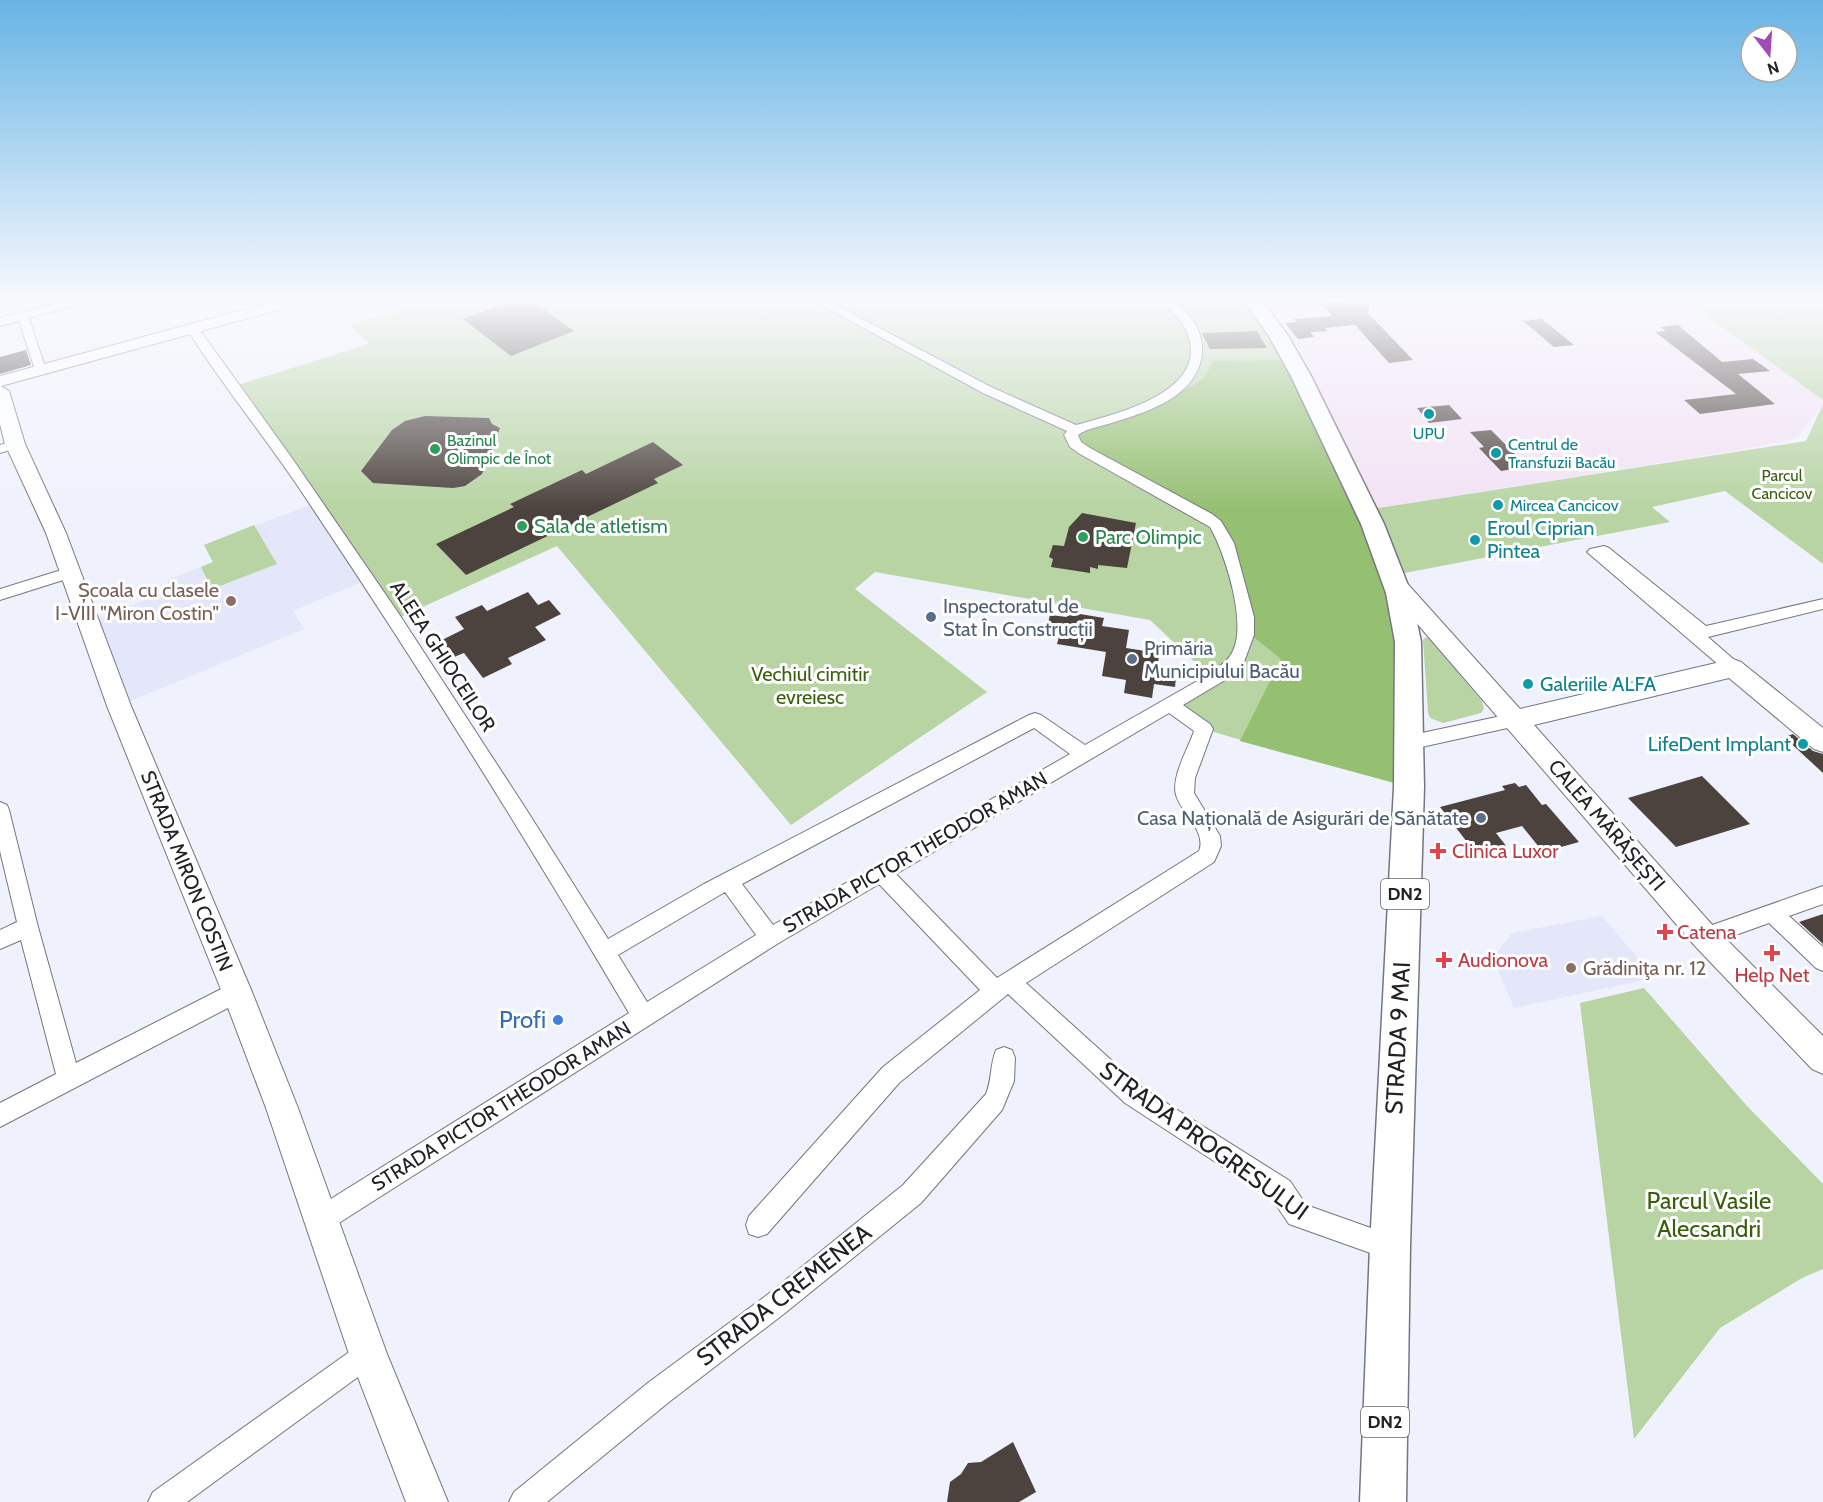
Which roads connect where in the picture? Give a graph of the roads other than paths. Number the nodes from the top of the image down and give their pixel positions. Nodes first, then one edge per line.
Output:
1 (43, 369) edge
2 (219, 369) edge
3 (949, 369) edge
4 (1191, 369) edge
5 (1297, 369) edge
6 (40, 370) joint
7 (0, 381) edge
8 (0, 391) edge
9 (1075, 430) junction
10 (7, 446) edge
11 (71, 572) junction
12 (1396, 581) junction
13 (0, 595) edge
14 (1823, 604) edge
15 (1699, 634) junction
16 (1733, 668) junction
17 (1170, 705) junction
18 (1515, 720) junction
19 (1823, 742) edge
20 (1408, 743) junction
21 (1084, 754) junction
22 (0, 810) edge
23 (880, 871) junction
24 (728, 881) junction
25 (1823, 895) edge
26 (1772, 913) junction
27 (28, 927) junction
28 (770, 937) junction
29 (1705, 937) junction
30 (0, 940) edge
31 (605, 952) junction
32 (1823, 961) edge
33 (1002, 987) junction
34 (237, 992) junction
35 (643, 1016) junction
36 (1004, 1058) dead end
37 (1823, 1058) edge
38 (69, 1078) junction
39 (0, 1115) edge
40 (322, 1219) junction
41 (758, 1225) dead end
42 (1390, 1247) junction
43 (368, 1354) junction
44 (163, 1502) edge
45 (427, 1502) edge
46 (524, 1502) edge
47 (1383, 1502) edge

1 - 6 street
2 - 31 street, ALEEA GHIOCEILOR
3 - 9 street
4 - 9 street
5 - 12 main road, CALEA MĂRĂȘEȘTI / DN2
6 - 7 street
8 - 10 street, STRADA MIRON COSTIN
9 - 17 street, STRADA PICTOR THEODOR AMAN
10 - 11 street, STRADA MIRON COSTIN
11 - 13 street
11 - 34 street, STRADA MIRON COSTIN
12 - 18 street, CALEA MĂRĂȘEȘTI
12 - 20 main road, STRADA 9 MAI / DN2
14 - 15 street
15 - 15 street
15 - 16 street
16 - 18 street
16 - 19 street
17 - 21 street, STRADA PICTOR THEODOR AMAN
17 - 33 street
18 - 20 street
18 - 29 street, CALEA MĂRĂȘEȘTI
20 - 42 main road, STRADA 9 MAI / DN2
21 - 23 street, STRADA PICTOR THEODOR AMAN
21 - 24 street
22 - 27 street
23 - 28 street, STRADA PICTOR THEODOR AMAN
23 - 33 street, STRADA PROGRESULUI
24 - 28 street
24 - 31 street
25 - 26 street
26 - 29 street
26 - 32 street
27 - 30 street
27 - 38 street
28 - 35 street, STRADA PICTOR THEODOR AMAN
29 - 37 street, CALEA MĂRĂȘEȘTI
31 - 35 street, ALEEA GHIOCEILOR
33 - 41 street
33 - 42 street, STRADA PROGRESULUI
34 - 38 street
34 - 40 street, STRADA MIRON COSTIN
35 - 40 street, STRADA PICTOR THEODOR AMAN
36 - 46 street, STRADA CREMENEA
38 - 39 street
40 - 43 street, STRADA MIRON COSTIN
42 - 47 main road, STRADA 9 MAI / DN2
43 - 44 street
43 - 45 street, STRADA MIRON COSTIN

